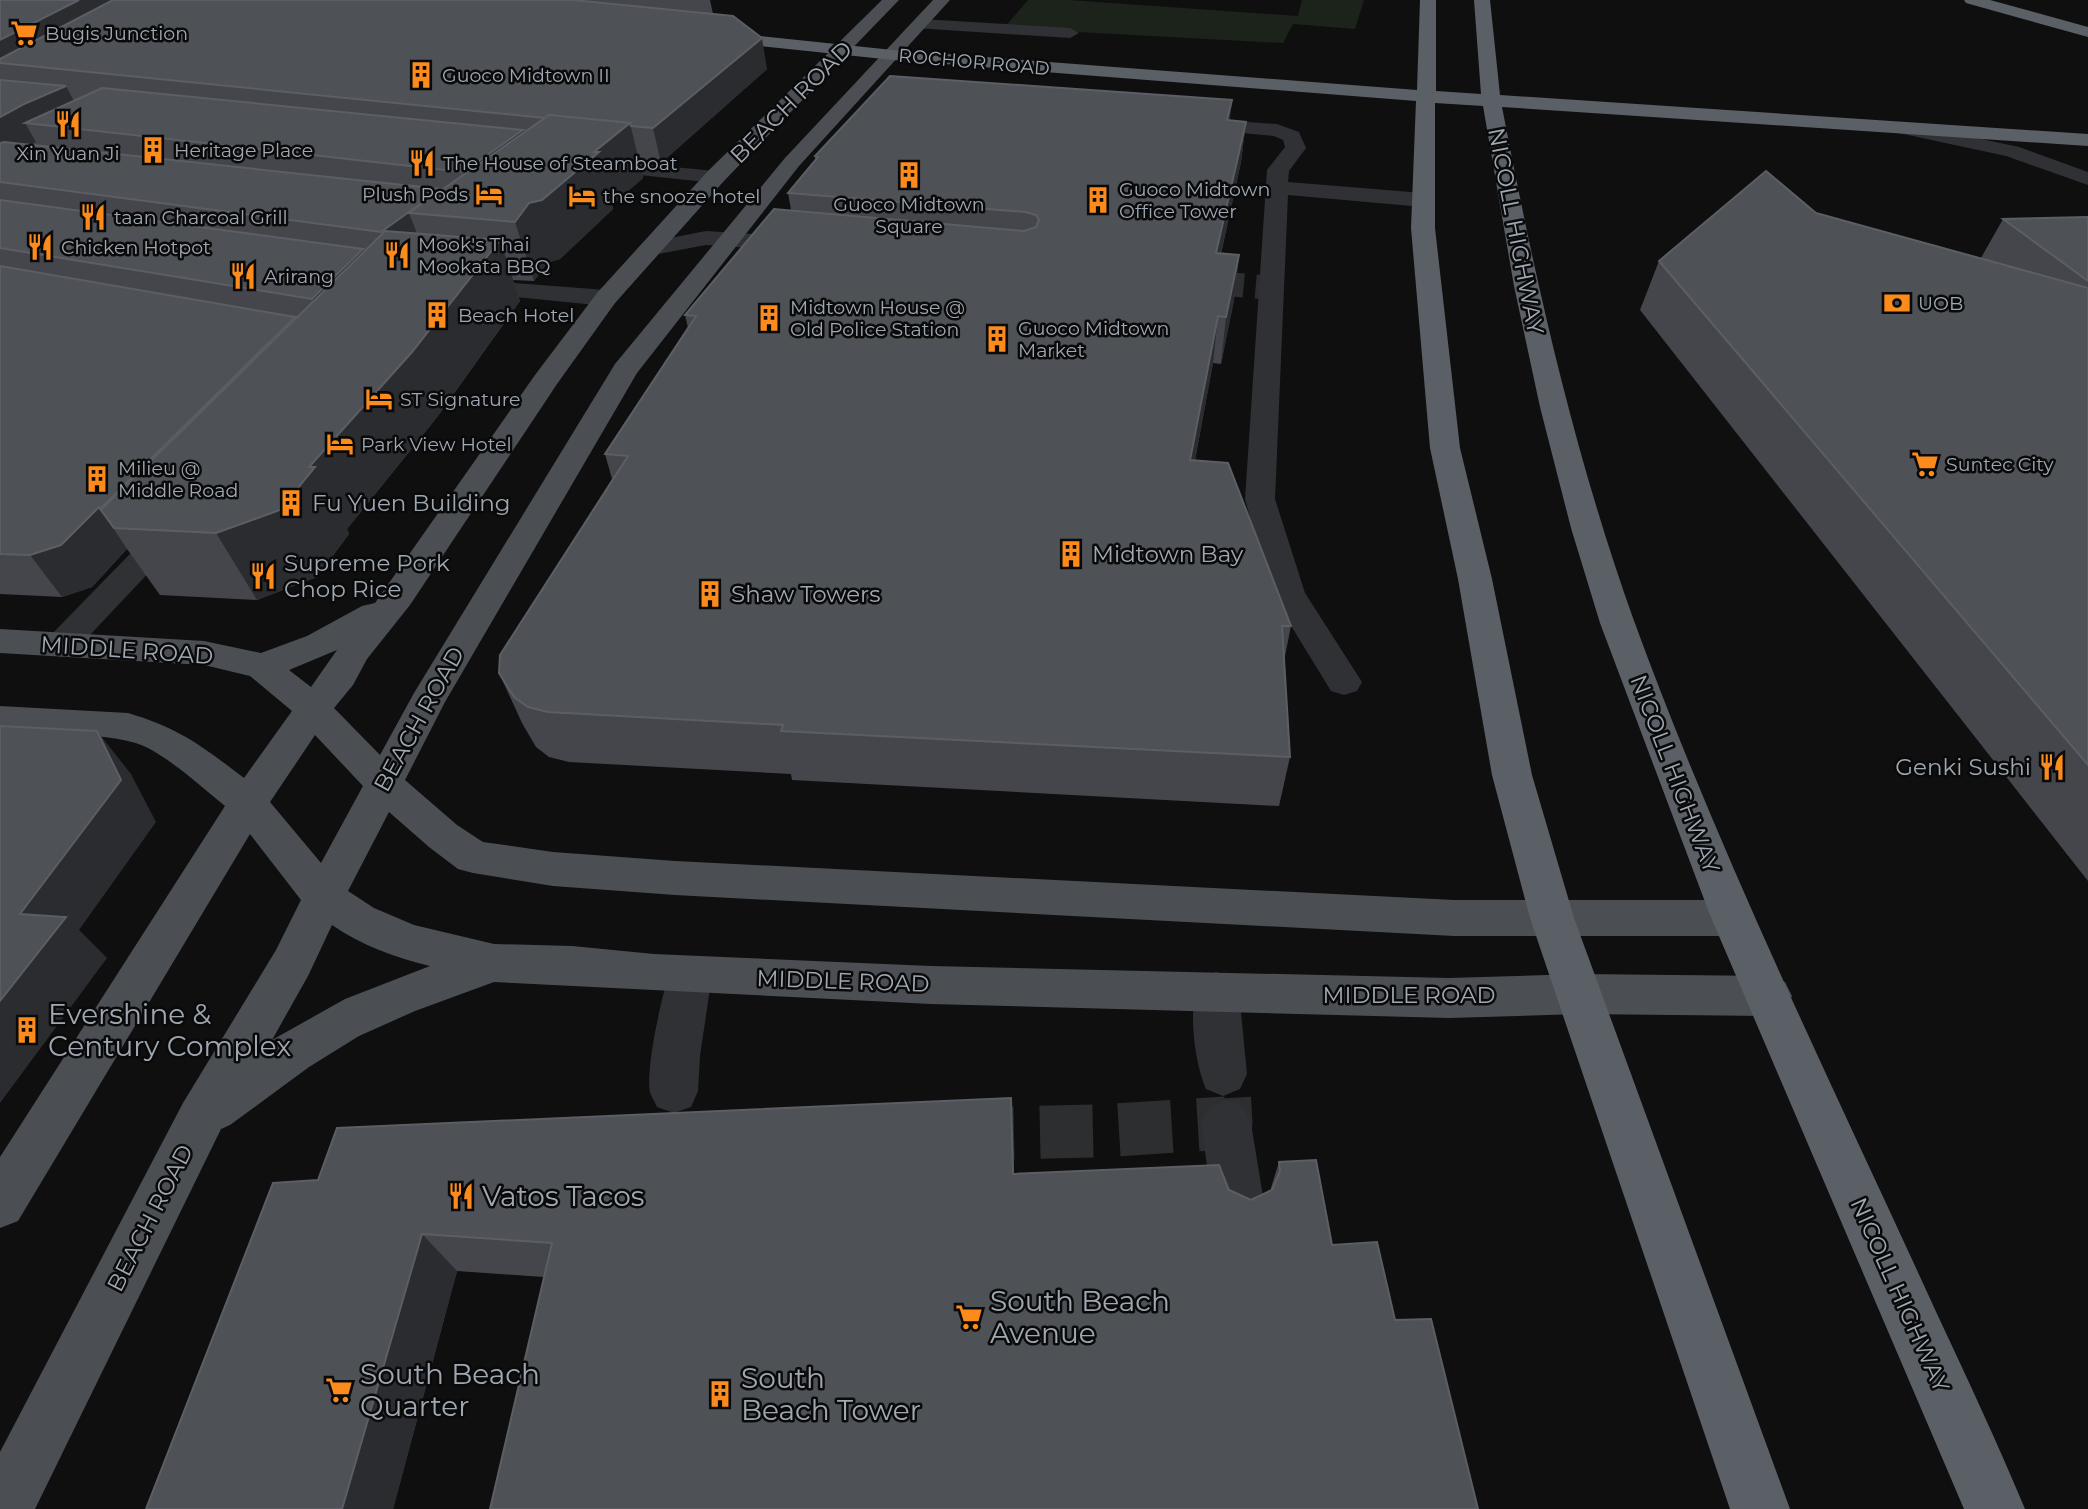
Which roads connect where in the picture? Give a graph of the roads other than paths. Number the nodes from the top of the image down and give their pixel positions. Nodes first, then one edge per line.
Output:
1 (891, 0) edge
2 (942, 0) edge
3 (1428, 0) edge
4 (1482, 0) edge
5 (1972, 0) edge
6 (920, 24) junction
7 (688, 33) edge
8 (1070, 33) dead end
9 (2088, 33) edge
10 (842, 49) junction
11 (893, 55) junction
12 (1170, 122) edge
13 (1901, 128) junction
14 (2088, 140) edge
15 (571, 163) edge
16 (715, 177) junction
17 (2088, 179) edge
18 (1279, 188) junction
19 (1423, 200) junction
20 (729, 238) junction
21 (828, 247) edge
22 (653, 248) junction
23 (438, 284) edge
24 (607, 298) junction
25 (191, 509) edge
26 (398, 597) junction
27 (0, 641) edge
28 (61, 645) junction
29 (262, 666) junction
30 (1344, 682) dead end
31 (313, 709) junction
32 (0, 719) edge
33 (383, 783) junction
34 (248, 803) junction
35 (324, 897) junction
36 (1552, 918) junction
37 (1731, 918) junction
38 (494, 963) junction
39 (691, 975) junction
40 (1216, 992) junction
41 (1578, 995) junction
42 (1769, 996) junction
43 (1223, 1074) tunnel mouth
44 (674, 1091) dead end
45 (200, 1119) junction
46 (1226, 1123) dead end
47 (0, 1203) edge
48 (1239, 1209) edge
49 (4, 1509) edge
50 (1760, 1509) edge
51 (1995, 1509) edge

1 - 10 main road, BEACH ROAD
2 - 6 main road, BEACH ROAD
3 - 19 highway
4 - 37 highway, NICOLL HIGHWAY
5 - 9 highway
6 - 8 street
6 - 11 main road, BEACH ROAD
7 - 10 highway, ROCHOR ROAD
10 - 11 highway, ROCHOR ROAD
10 - 16 main road, BEACH ROAD
11 - 13 highway, ROCHOR ROAD
11 - 20 main road, BEACH ROAD
12 - 18 street
13 - 14 highway, ROCHOR ROAD
13 - 17 street
15 - 16 street
16 - 22 main road, BEACH ROAD
18 - 19 street
18 - 30 street
19 - 36 highway
20 - 21 street
20 - 22 street
20 - 33 main road, BEACH ROAD
22 - 24 main road, BEACH ROAD
23 - 24 street
24 - 26 main road, BEACH ROAD
25 - 28 street
26 - 29 main road
26 - 31 main road, BEACH ROAD
27 - 28 main road, MIDDLE ROAD
28 - 29 main road, MIDDLE ROAD
29 - 31 main road, MIDDLE ROAD
31 - 33 main road, MIDDLE ROAD
31 - 34 main road, BEACH ROAD
32 - 34 main road, MIDDLE ROAD
33 - 35 main road, BEACH ROAD
33 - 36 main road, MIDDLE ROAD
34 - 35 main road, MIDDLE ROAD
34 - 47 main road, BEACH ROAD
35 - 38 main road, MIDDLE ROAD
35 - 45 main road, BEACH ROAD
36 - 37 main road, MIDDLE ROAD
36 - 41 highway
37 - 42 highway, NICOLL HIGHWAY
38 - 39 main road, MIDDLE ROAD
38 - 45 main road
39 - 40 main road, MIDDLE ROAD
39 - 44 street
40 - 41 main road, MIDDLE ROAD
40 - 43 street
41 - 42 main road, MIDDLE ROAD
41 - 50 highway
42 - 51 highway, NICOLL HIGHWAY
45 - 49 main road, BEACH ROAD
46 - 48 street

